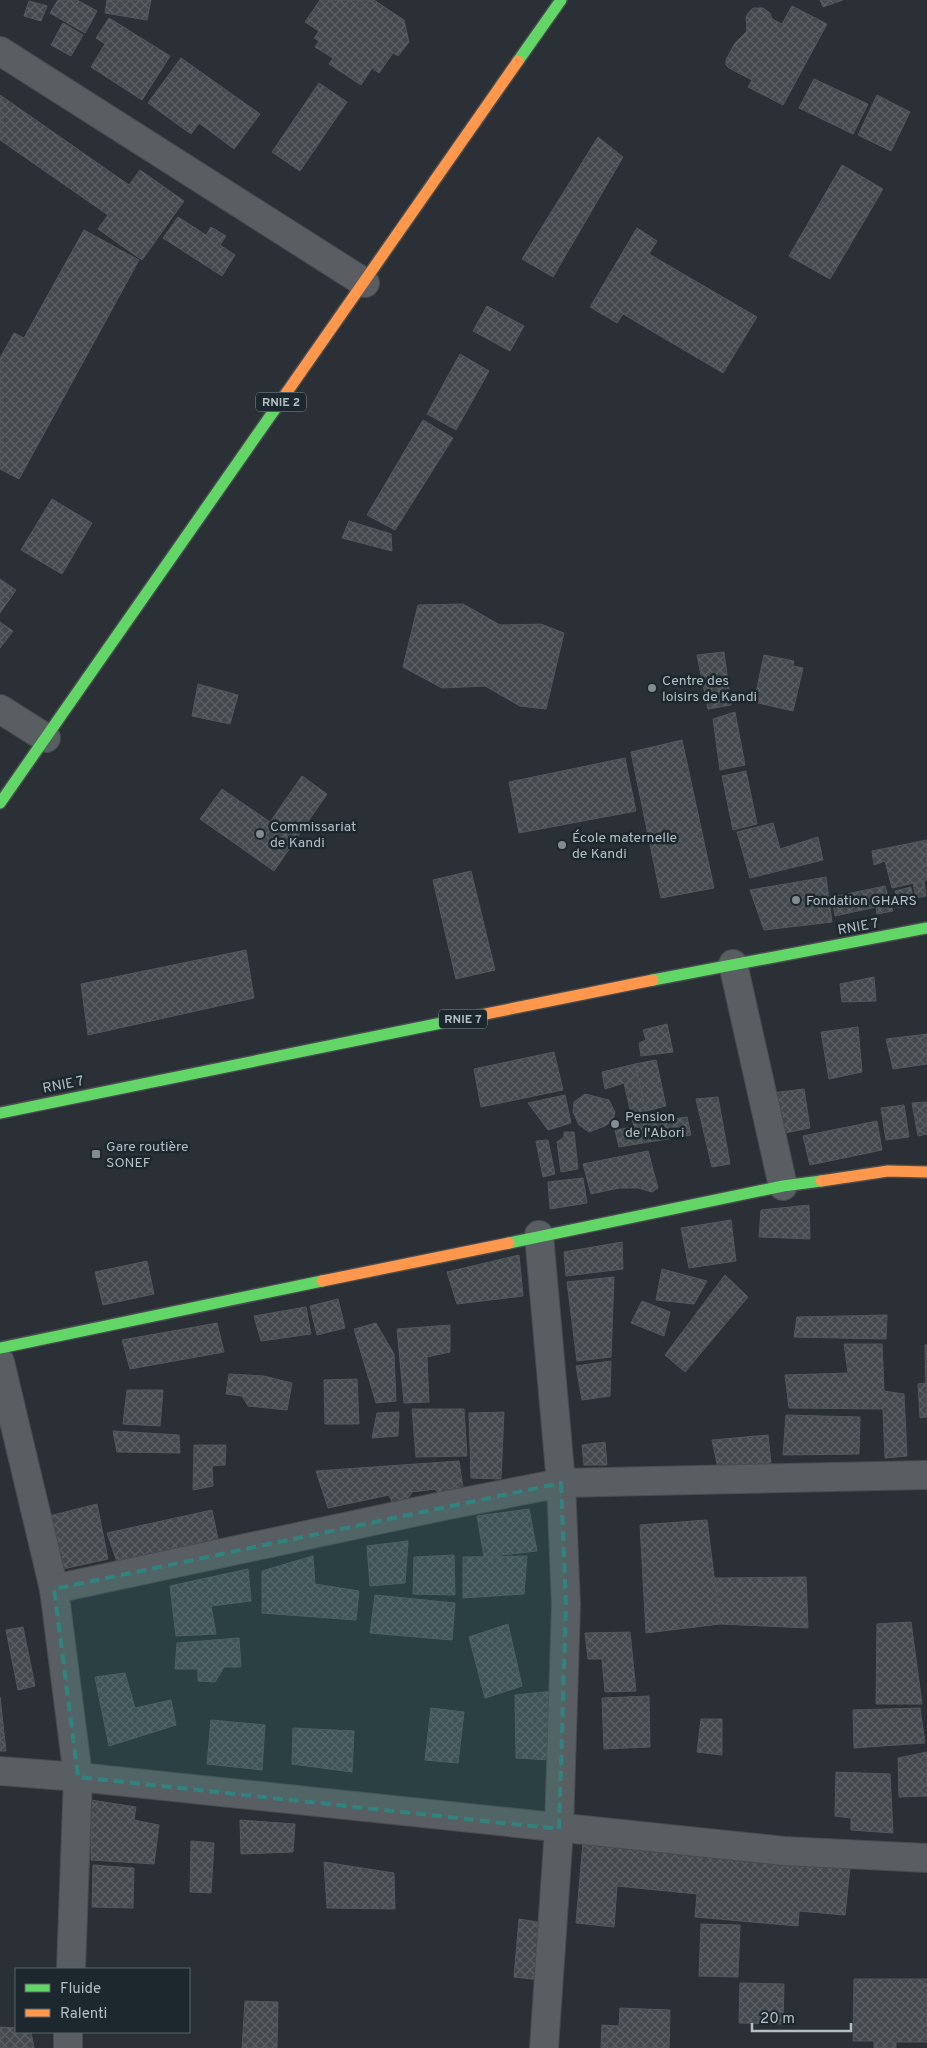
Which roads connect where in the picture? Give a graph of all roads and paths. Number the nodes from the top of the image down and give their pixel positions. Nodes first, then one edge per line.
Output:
1 (561, 0) edge
2 (0, 51) edge
3 (365, 283) junction
4 (0, 709) edge
5 (46, 738) junction
6 (0, 803) edge
7 (927, 928) edge
8 (734, 964) junction
9 (0, 1112) edge
10 (927, 1172) edge
11 (783, 1186) junction
12 (539, 1235) junction
13 (0, 1348) edge
14 (0, 1362) edge
15 (927, 1475) edge
16 (561, 1483) junction
17 (54, 1589) junction
18 (0, 1771) edge
19 (78, 1777) junction
20 (559, 1829) junction
21 (927, 1858) edge
22 (71, 1968) edge
23 (68, 2033) edge
24 (68, 2048) edge
25 (544, 2048) edge

1 - 3 main road, RNIE 2
2 - 3 street
3 - 5 main road, RNIE 2
4 - 5 street
5 - 6 main road, RNIE 2
7 - 8 main road, RNIE 7 / RNIE 7
8 - 9 main road, RNIE 7 / RNIE 7
8 - 11 street
10 - 11 main road
11 - 12 main road
12 - 13 main road
12 - 16 street
14 - 17 street
15 - 16 street
16 - 17 street
16 - 20 street
17 - 19 street
18 - 19 street
19 - 20 street
19 - 22 street
20 - 21 street
20 - 25 street
23 - 24 street

